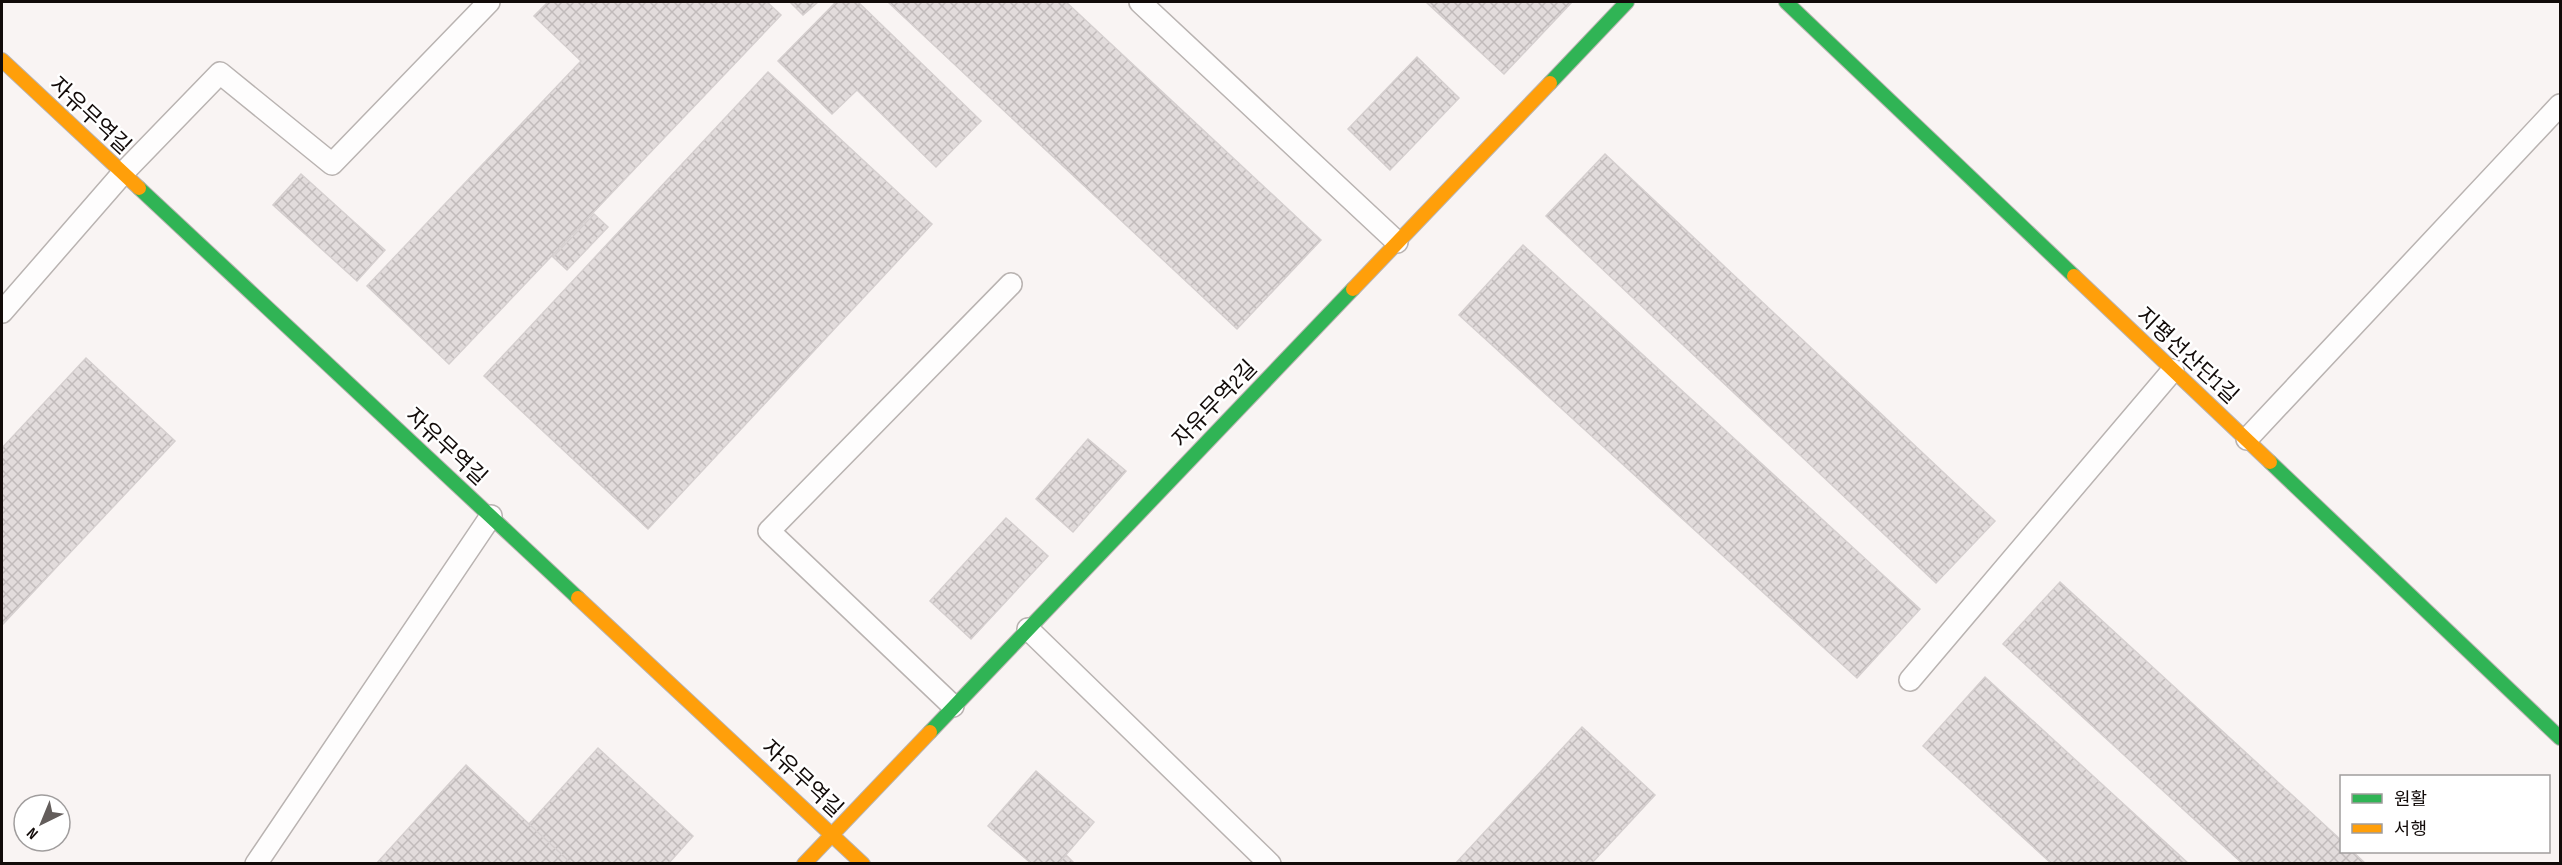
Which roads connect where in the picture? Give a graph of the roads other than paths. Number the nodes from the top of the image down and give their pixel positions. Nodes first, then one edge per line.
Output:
1 (489, 2) edge
2 (1140, 2) edge
3 (1627, 2) edge
4 (1786, 2) edge
5 (2, 60) edge
6 (2560, 105) edge
7 (123, 173) junction
8 (1396, 242) junction
9 (1011, 284) dead end
10 (2, 312) edge
11 (2173, 370) junction
12 (2247, 439) junction
13 (491, 516) junction
14 (1028, 628) junction
15 (1910, 680) dead end
16 (953, 706) junction
17 (2560, 738) edge
18 (831, 833) junction
19 (256, 864) edge
20 (804, 864) edge
21 (863, 864) edge
22 (1270, 864) edge

1 - 7 lane
2 - 8 lane
3 - 8 street, 자유무역2길
4 - 11 street, 지평선산단1길
5 - 7 street, 자유무역길
6 - 12 lane
7 - 10 lane
7 - 13 street, 자유무역길
8 - 14 street, 자유무역2길
9 - 16 lane
11 - 12 street, 지평선산단1길
11 - 15 lane
12 - 17 street, 지평선산단1길
13 - 18 street, 자유무역길
13 - 19 lane
14 - 16 street, 자유무역2길
14 - 22 lane
16 - 18 street, 자유무역2길
18 - 20 street, 자유무역2길
18 - 21 street, 자유무역길

